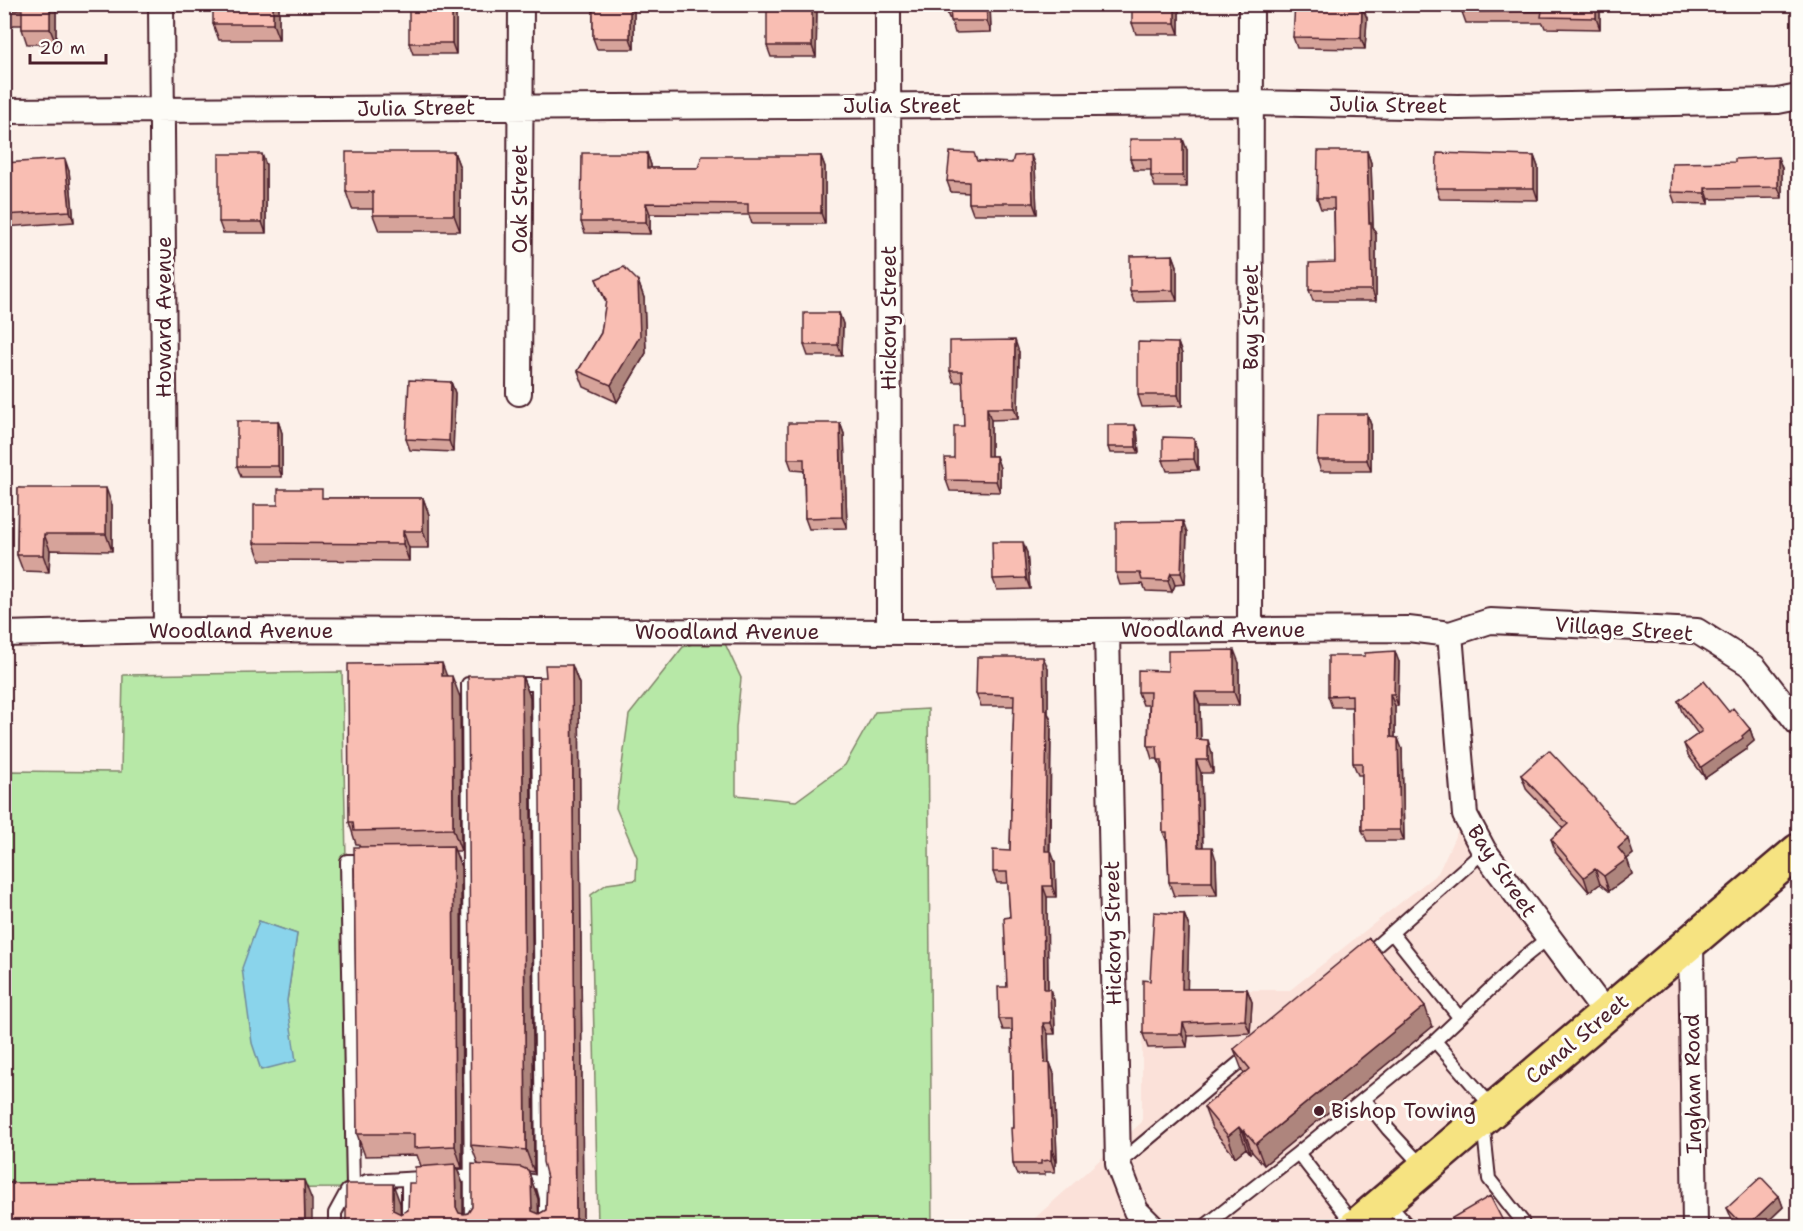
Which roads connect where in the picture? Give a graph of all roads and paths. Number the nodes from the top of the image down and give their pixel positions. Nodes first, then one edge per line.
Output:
1 (161, 4) edge
2 (521, 4) edge
3 (888, 4) edge
4 (1251, 4) edge
5 (1798, 97) edge
6 (1252, 103) junction
7 (521, 106) junction
8 (888, 106) junction
9 (4, 111) edge
10 (163, 111) junction
11 (519, 393) dead end
12 (166, 630) junction
13 (1250, 630) junction
14 (1107, 631) junction
15 (889, 632) junction
16 (4, 634) edge
17 (1450, 634) junction
18 (1798, 723) edge
19 (1484, 851) junction
20 (1798, 851) edge
21 (380, 861) edge
22 (1392, 933) junction
23 (1548, 938) junction
24 (1691, 942) junction
25 (1355, 964) edge
26 (1606, 1014) junction
27 (1459, 1017) junction
28 (1264, 1041) edge
29 (1435, 1041) junction
30 (1365, 1100) junction
31 (1489, 1114) junction
32 (1298, 1153) junction
33 (1118, 1164) junction
34 (1425, 1168) junction
35 (471, 1176) junction
36 (408, 1179) junction
37 (542, 1183) junction
38 (353, 1188) junction
39 (1386, 1201) junction
40 (335, 1227) edge
41 (408, 1227) edge
42 (471, 1227) edge
43 (546, 1227) edge
44 (1151, 1227) edge
45 (1205, 1227) edge
46 (1356, 1227) edge
47 (1408, 1227) edge
48 (1523, 1227) edge
49 (1695, 1227) edge

1 - 10 street, Howard Avenue
2 - 7 street, Oak Street
3 - 8 street, Hickory Street
4 - 6 street, Bay Street
5 - 6 street, Julia Street
6 - 8 street, Julia Street
6 - 13 street, Bay Street
7 - 8 street, Julia Street
7 - 10 street, Julia Street
7 - 11 street, Oak Street
8 - 15 street, Hickory Street
9 - 10 street, Julia Street
10 - 12 street, Howard Avenue
12 - 15 street, Woodland Avenue
12 - 16 street, Woodland Avenue
13 - 14 street, Woodland Avenue
13 - 17 street, Woodland Avenue
14 - 15 street, Woodland Avenue
14 - 33 street, Hickory Street
17 - 18 street, Village Street
17 - 19 street, Bay Street
19 - 22 lane
19 - 23 street, Bay Street
20 - 24 main road, Canal Street
21 - 38 lane
22 - 25 lane
22 - 27 lane
23 - 26 street, Bay Street
23 - 27 lane
24 - 26 main road, Canal Street
24 - 49 street, Ingham Road
26 - 31 main road, Canal Street
27 - 29 lane
28 - 33 lane
29 - 30 lane
29 - 31 lane
30 - 32 lane
30 - 34 lane
31 - 34 main road, Canal Street
31 - 48 lane
32 - 45 lane
32 - 46 lane
33 - 44 street, Hickory Street
34 - 39 main road, Canal Street
35 - 36 lane
35 - 37 lane
35 - 37 lane
35 - 42 lane
36 - 38 lane
36 - 41 lane
37 - 43 lane
38 - 40 lane
39 - 46 main road, Canal Street
39 - 47 lane

